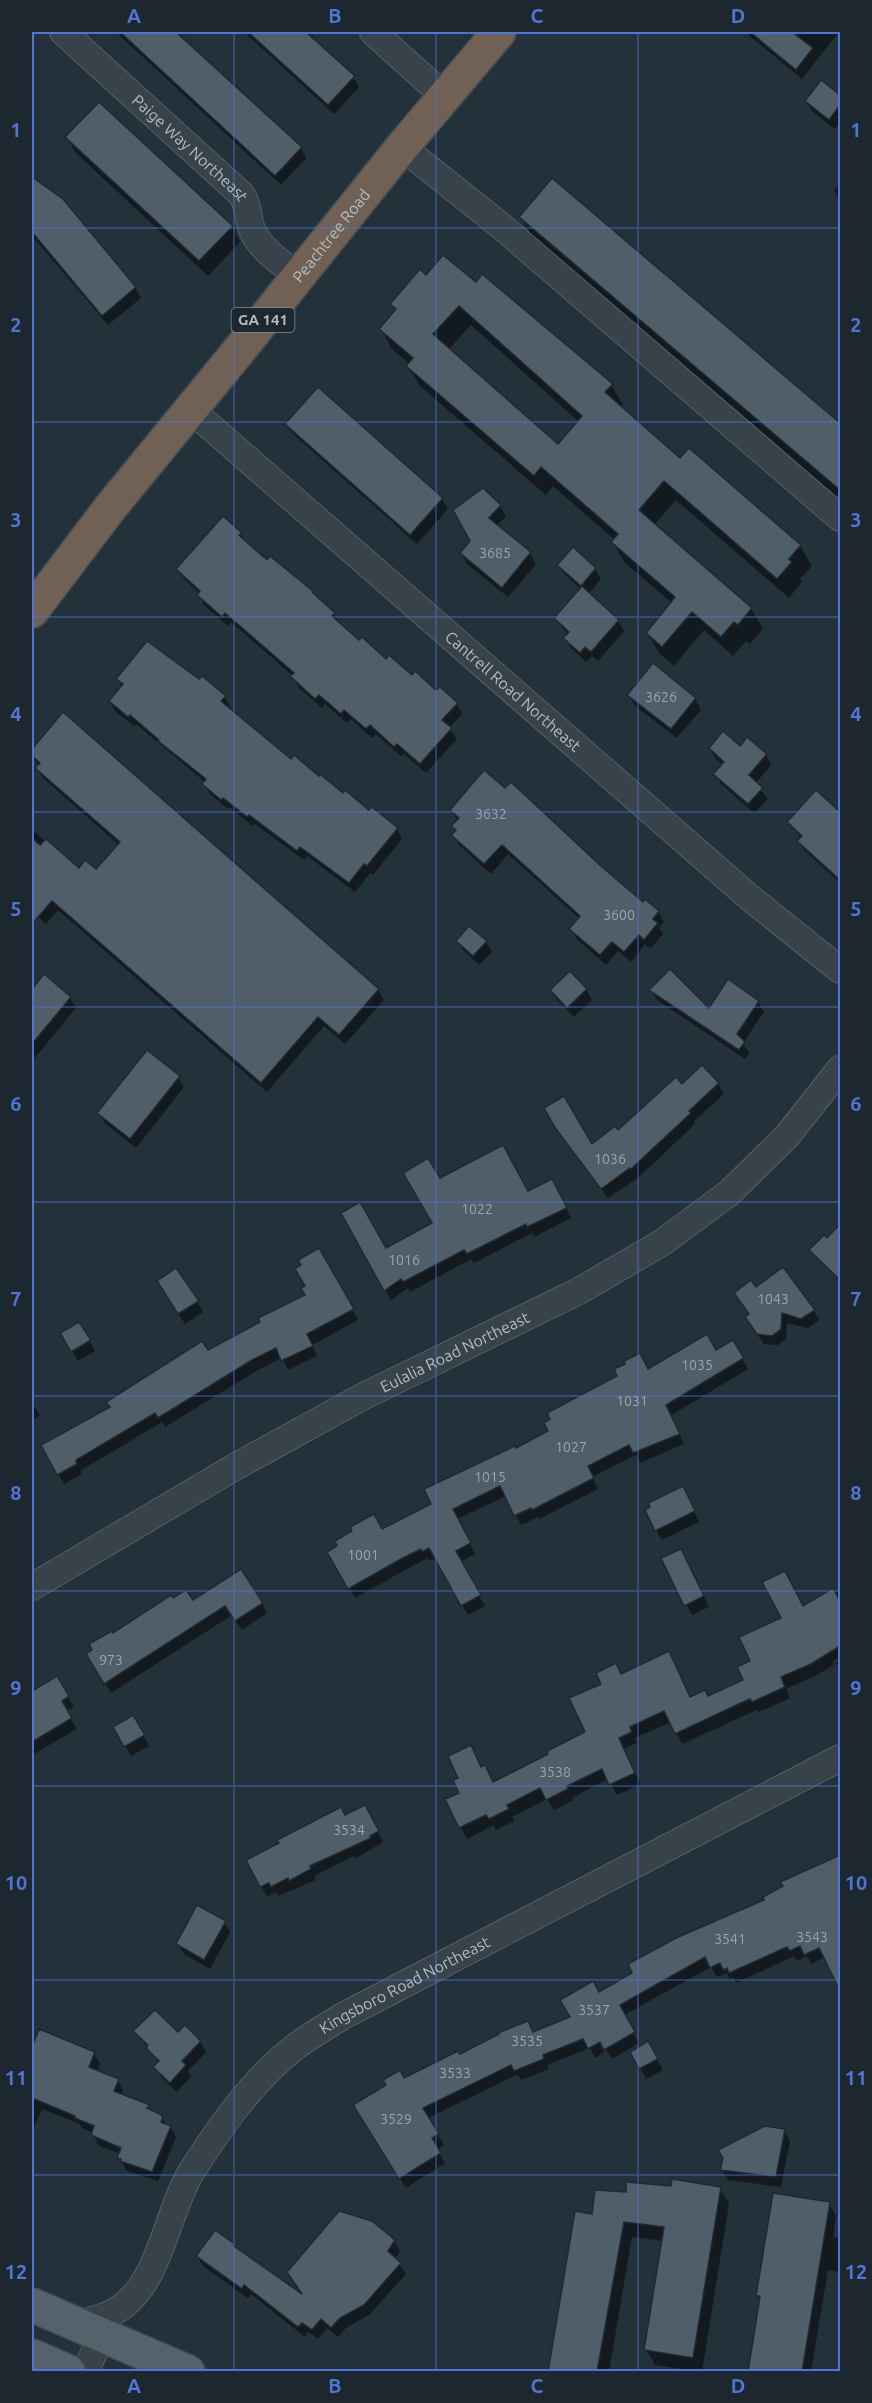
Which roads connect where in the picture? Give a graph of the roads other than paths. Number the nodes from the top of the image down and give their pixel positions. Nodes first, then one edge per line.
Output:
1 (63, 32) edge
2 (373, 32) edge
3 (499, 32) edge
4 (444, 96) junction
5 (402, 147) junction
6 (297, 276) junction
7 (190, 409) junction
8 (840, 518) edge
9 (36, 595) edge
10 (840, 970) edge
11 (840, 1069) edge
12 (32, 1587) edge
13 (840, 1758) edge
14 (32, 2305) edge
15 (89, 2330) junction
16 (32, 2356) edge
17 (69, 2372) edge
18 (85, 2372) edge
19 (188, 2372) edge

1 - 6 street, Paige Way Northeast
2 - 4 street
3 - 4 highway, Peachtree Road / GA 141
4 - 5 highway, Peachtree Road / GA 141
5 - 6 highway, Peachtree Road / GA 141
5 - 8 street
6 - 7 highway, Peachtree Road / GA 141
7 - 9 highway, Peachtree Road / GA 141
7 - 10 street, Cantrell Road Northeast
11 - 12 street, Eulalia Road Northeast
13 - 15 street, Kingsboro Road Northeast
14 - 15 main road
15 - 18 street
15 - 19 main road
16 - 17 main road

